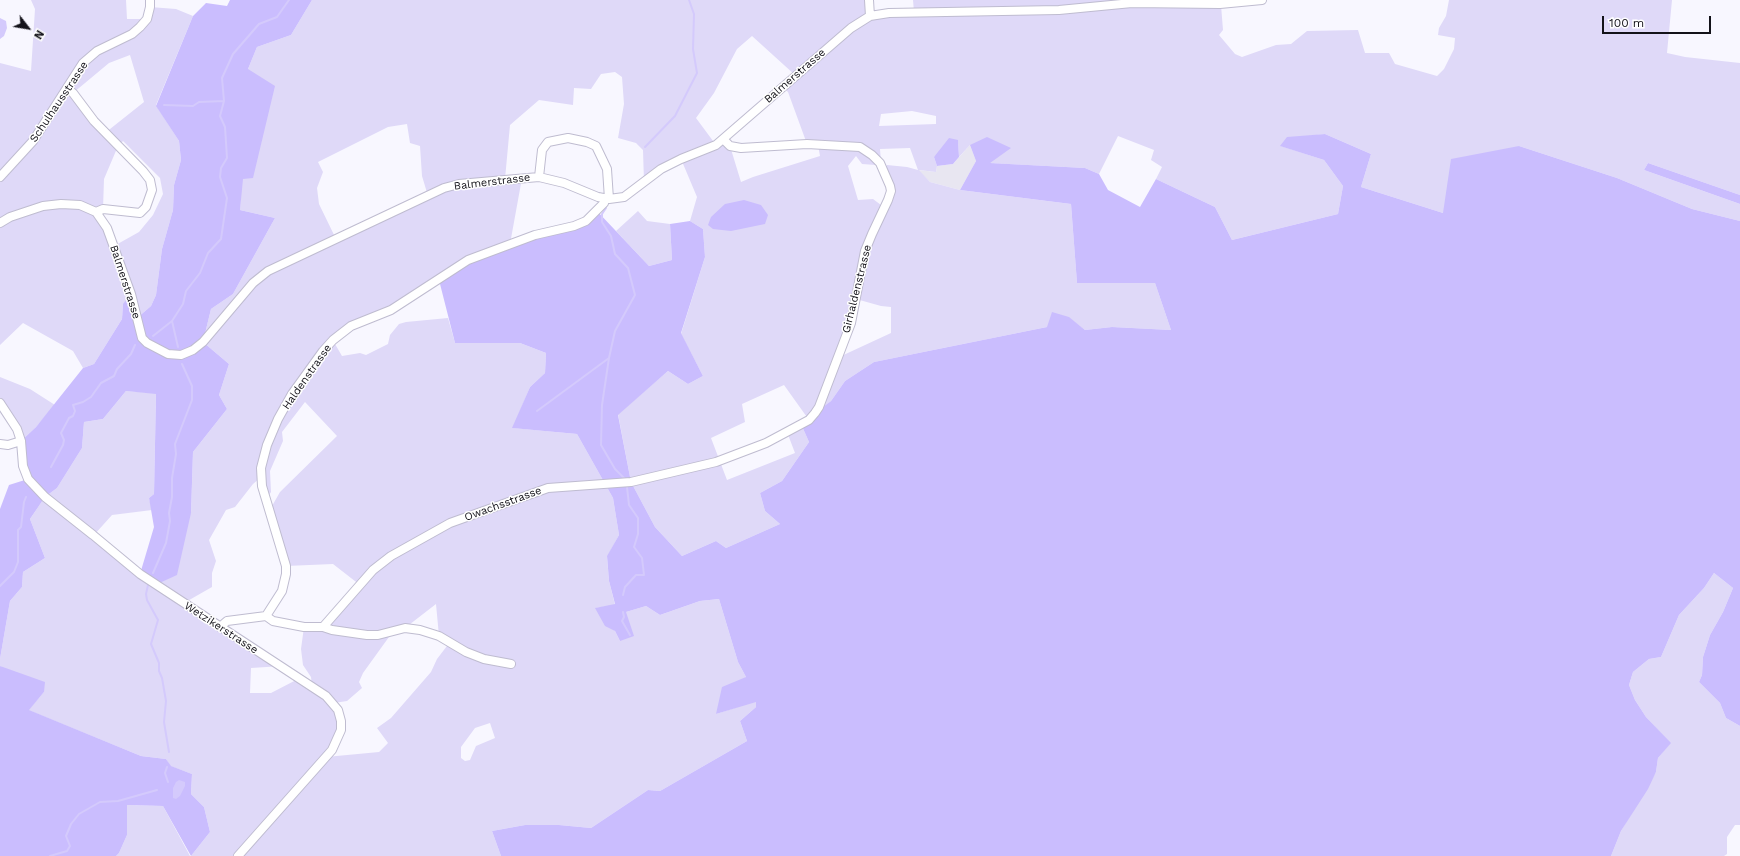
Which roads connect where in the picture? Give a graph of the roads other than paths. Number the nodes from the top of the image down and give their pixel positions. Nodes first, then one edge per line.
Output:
1 (150, 0) edge
2 (869, 0) edge
3 (1262, 0) edge
4 (870, 16) junction
5 (67, 88) junction
6 (723, 139) junction
7 (0, 177) edge
8 (539, 177) junction
9 (607, 199) junction
10 (96, 212) junction
11 (0, 223) edge
12 (0, 402) edge
13 (815, 414) joint
14 (21, 441) junction
15 (0, 444) edge
16 (266, 616) junction
17 (220, 627) junction
18 (323, 627) junction
19 (511, 664) dead end
20 (238, 856) edge

1 - 5 street, Schulhausstrasse
2 - 4 street
3 - 4 street, Balmerstrasse
4 - 6 street, Balmerstrasse
5 - 7 street, Schulhausstrasse
5 - 10 street
6 - 9 street, Balmerstrasse
6 - 13 street, Girhaldenstrasse
8 - 9 street, Balmerstrasse
8 - 9 street
8 - 10 street, Balmerstrasse
9 - 16 street, Haldenstrasse
10 - 11 street
12 - 14 street, Wetzikerstrasse
13 - 18 street, Owachsstrasse
14 - 15 street
14 - 17 street, Wetzikerstrasse
16 - 17 street
16 - 18 street
17 - 20 street, Wetzikerstrasse
18 - 19 street

